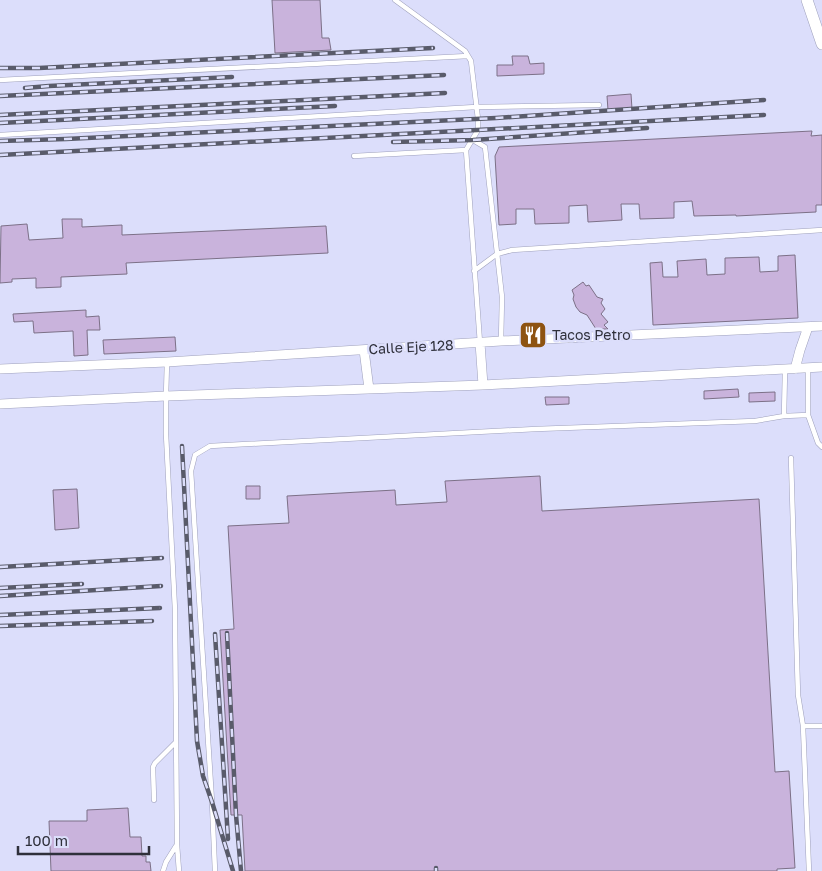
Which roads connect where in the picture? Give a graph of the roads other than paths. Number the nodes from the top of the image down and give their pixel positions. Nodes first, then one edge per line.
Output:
1 (396, 0) edge
2 (809, 1) edge
3 (822, 44) edge
4 (468, 56) junction
5 (0, 80) edge
6 (599, 105) dead end
7 (476, 107) junction
8 (0, 135) edge
9 (473, 140) junction
10 (466, 150) junction
11 (354, 156) dead end
12 (822, 230) edge
13 (497, 254) junction
14 (474, 270) junction
15 (822, 326) edge
16 (808, 327) junction
17 (501, 341) junction
18 (480, 342) junction
19 (364, 350) junction
20 (168, 362) junction
21 (822, 367) edge
22 (808, 368) junction
23 (0, 369) edge
24 (795, 369) junction
25 (785, 370) junction
26 (483, 385) junction
27 (369, 389) junction
28 (166, 396) junction
29 (0, 404) edge
30 (808, 415) junction
31 (784, 416) junction
32 (822, 447) edge
33 (791, 458) dead end
34 (803, 726) junction
35 (822, 726) edge
36 (176, 742) junction
37 (154, 800) dead end
38 (177, 845) junction
39 (163, 871) edge
40 (179, 871) edge
41 (215, 871) edge
42 (809, 871) edge

1 - 4 lane
2 - 3 street
4 - 5 lane
4 - 7 lane
6 - 7 lane
7 - 8 lane
7 - 9 lane
9 - 10 lane
9 - 13 lane
10 - 11 lane
10 - 14 lane
12 - 13 lane
13 - 14 lane
13 - 17 lane
14 - 18 lane
15 - 16 street, Calle Eje 128
16 - 17 street, Calle Eje 128
16 - 24 street
17 - 18 street, Calle Eje 128
18 - 19 street, Calle Eje 128
18 - 26 street
19 - 20 street, Calle Eje 128
19 - 27 street
20 - 23 street, Calle Eje 128
20 - 28 lane
21 - 22 street
22 - 24 street
22 - 30 lane
24 - 25 street
25 - 26 street
25 - 31 lane
26 - 27 street
27 - 28 street
28 - 29 street
28 - 36 lane
30 - 31 lane
30 - 32 lane
31 - 41 lane
33 - 34 lane
34 - 35 lane
34 - 42 lane
36 - 37 lane
36 - 38 lane
38 - 39 lane
38 - 40 lane

